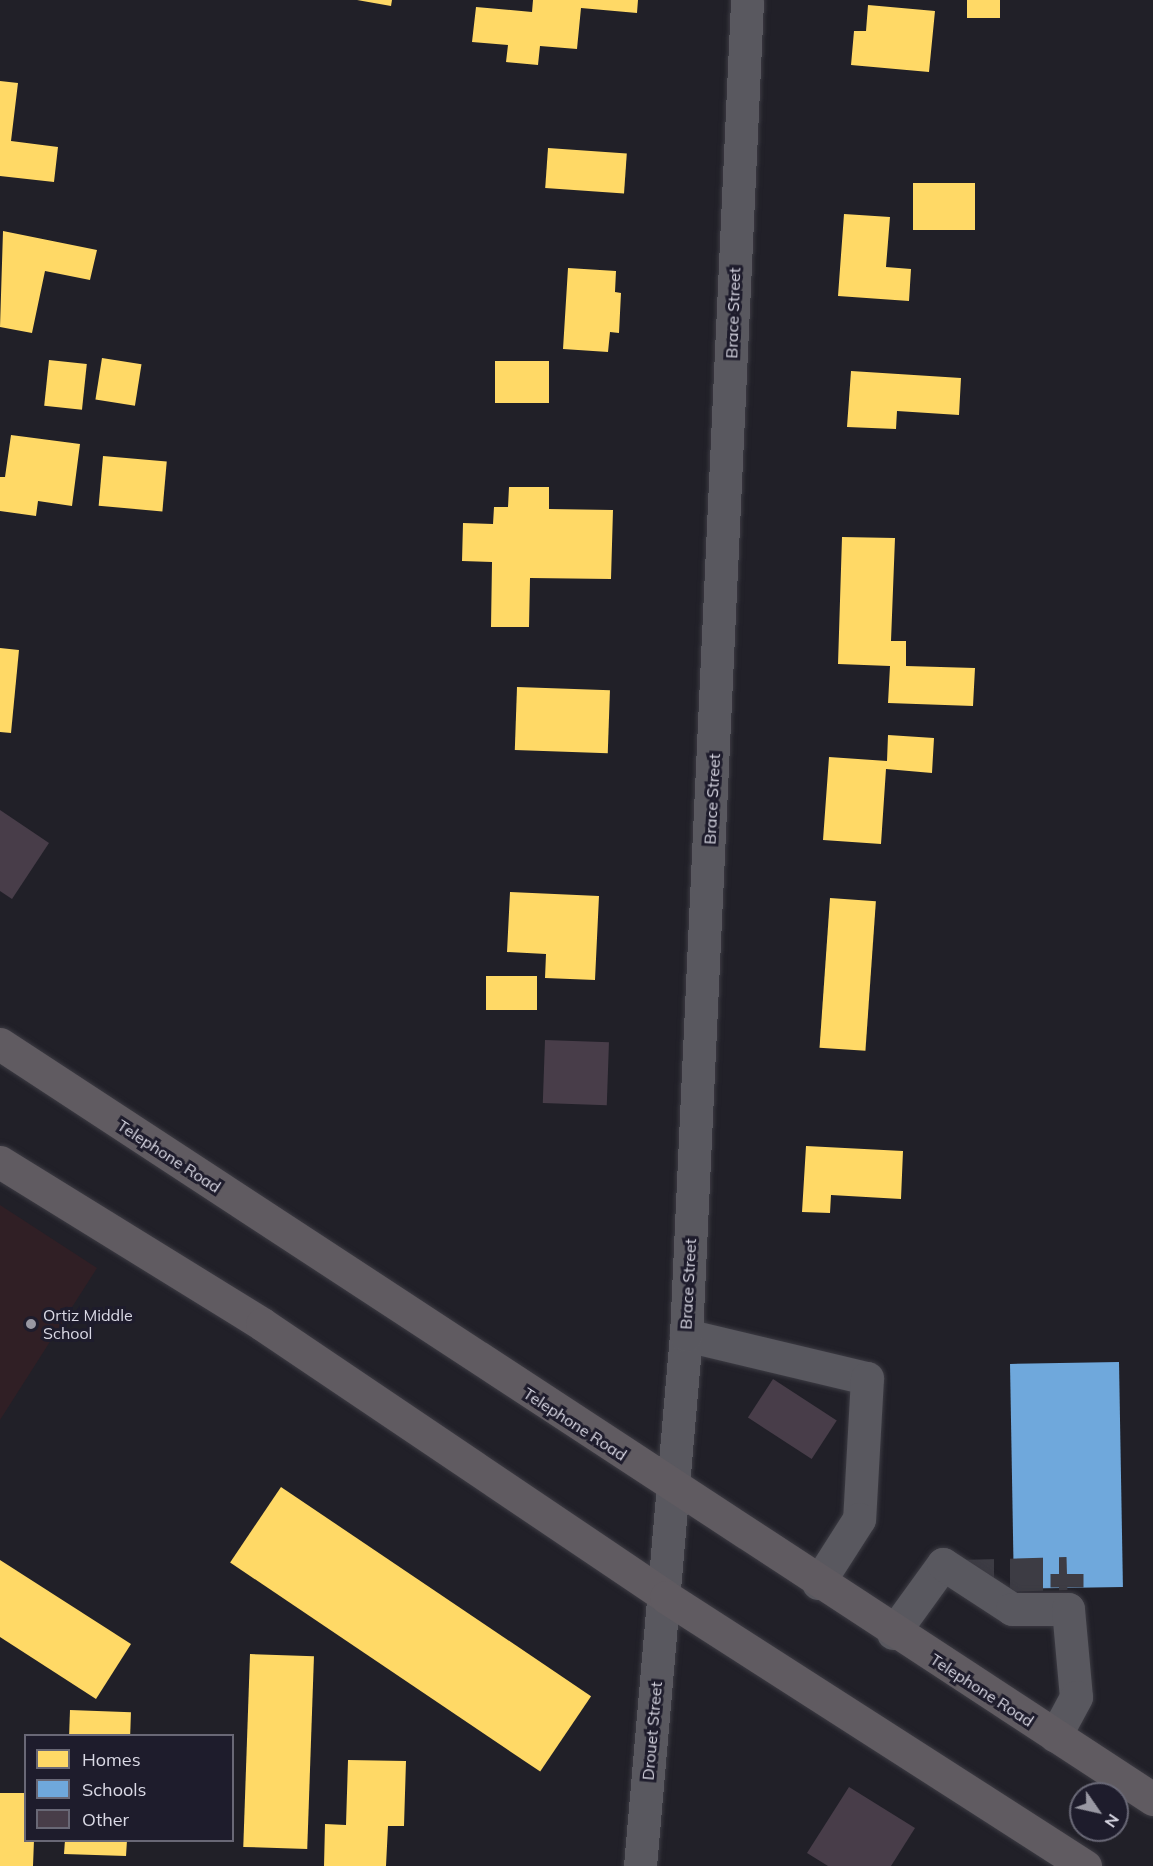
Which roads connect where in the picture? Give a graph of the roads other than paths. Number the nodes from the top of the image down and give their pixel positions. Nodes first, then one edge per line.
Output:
1 (747, 0) edge
2 (0, 1044) edge
3 (0, 1162) edge
4 (686, 1335) junction
5 (674, 1489) junction
6 (818, 1583) junction
7 (666, 1597) junction
8 (893, 1633) junction
9 (1055, 1736) junction
10 (1153, 1799) edge
11 (640, 1866) edge
12 (1085, 1866) edge

1 - 4 street, Brace Street
2 - 5 main road, Telephone Road
3 - 7 main road
4 - 5 street, Brace Street
4 - 6 street
5 - 6 main road, Telephone Road
5 - 7 street, Brace Street
6 - 8 main road, Telephone Road
7 - 11 street, Drouet Street
7 - 12 main road
8 - 9 main road, Telephone Road
8 - 9 street
9 - 10 main road, Telephone Road

